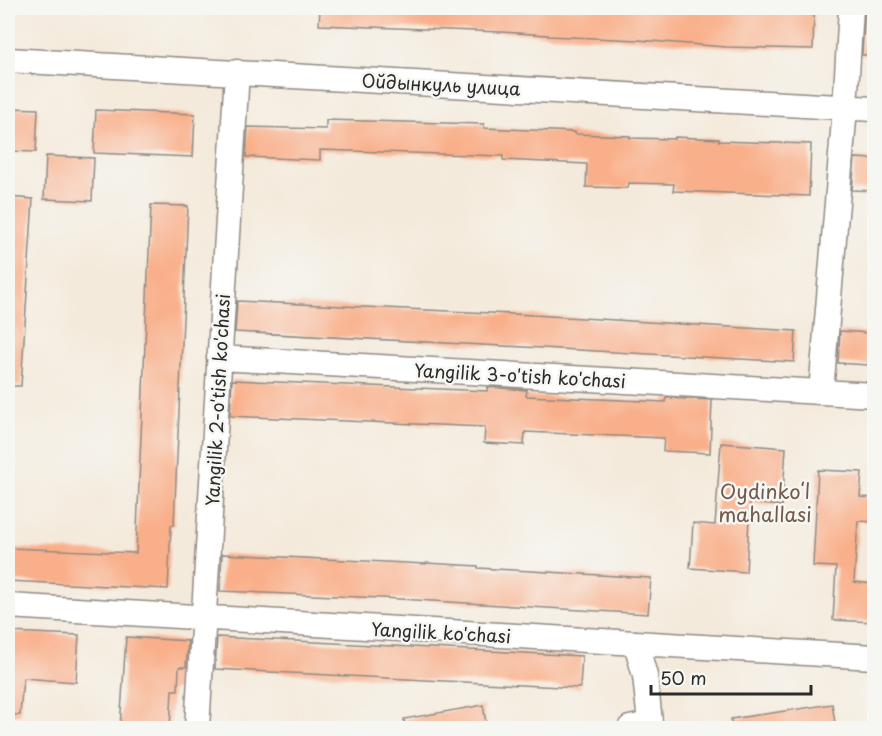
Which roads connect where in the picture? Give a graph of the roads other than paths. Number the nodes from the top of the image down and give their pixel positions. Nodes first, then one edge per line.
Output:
1 (851, 8) edge
2 (8, 60) edge
3 (237, 72) junction
4 (845, 108) junction
5 (874, 109) edge
6 (219, 358) junction
7 (821, 392) junction
8 (874, 394) edge
9 (8, 606) edge
10 (203, 618) junction
11 (636, 643) junction
12 (874, 657) edge
13 (197, 729) edge
14 (630, 729) edge

1 - 4 street
2 - 3 street, Ойдынкуль улица
3 - 4 street, Ойдынкуль улица
3 - 6 street, Yangilik 2-o'tish ko'chasi
4 - 5 street, Ойдынкуль улица
4 - 7 street
6 - 7 street, Yangilik 3-o'tish ko'chasi
6 - 10 street, Yangilik 2-o'tish ko'chasi
7 - 8 street, Yangilik 3-o'tish ko'chasi
9 - 10 street, Yangilik ko'chasi
10 - 11 street, Yangilik ko'chasi
10 - 13 street, Yangilik 2-o'tish ko'chasi
11 - 12 street, Yangilik ko'chasi
11 - 14 street

